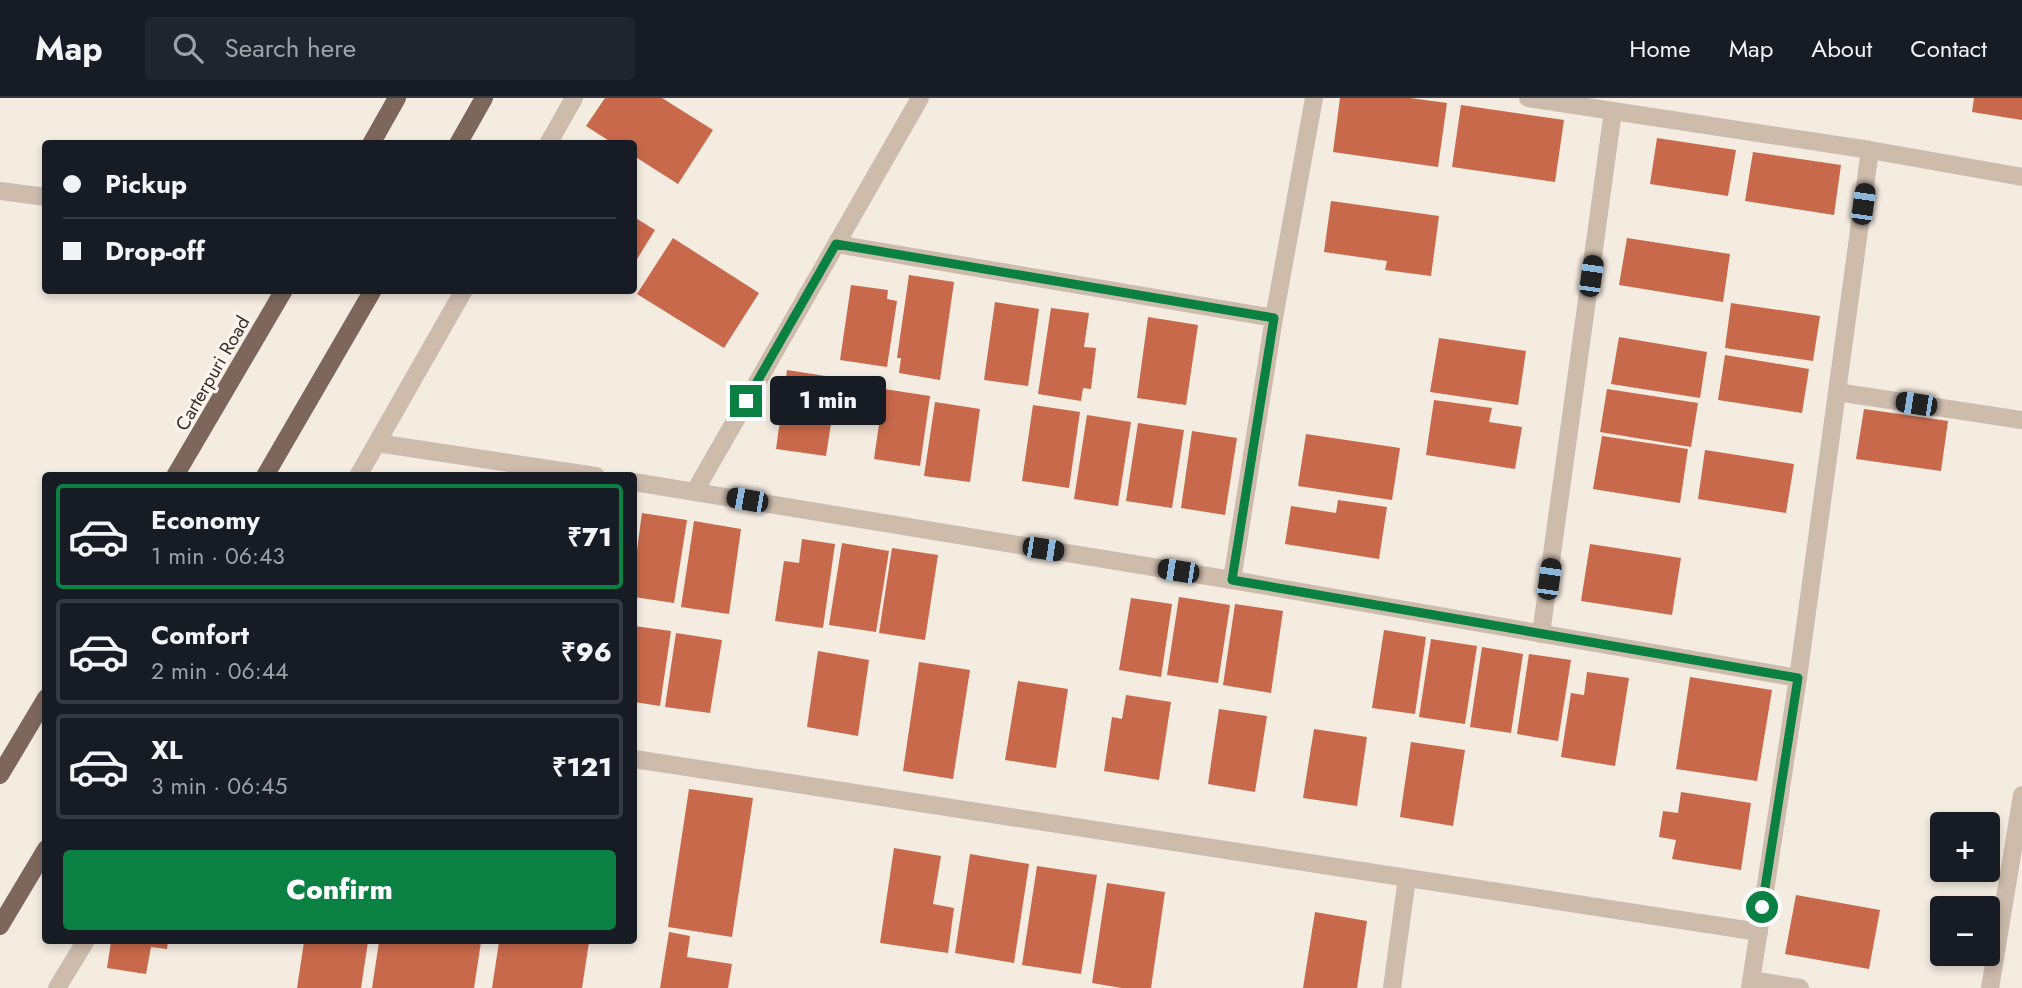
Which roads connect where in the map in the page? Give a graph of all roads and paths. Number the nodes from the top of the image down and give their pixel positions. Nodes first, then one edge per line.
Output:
1 (397, 98) edge
2 (484, 98) edge
3 (574, 98) edge
4 (919, 98) edge
5 (1314, 98) edge
6 (1528, 98) edge
7 (1614, 111) junction
8 (373, 140) edge
9 (460, 140) edge
10 (550, 140) edge
11 (1870, 150) junction
12 (2022, 177) edge
13 (0, 191) edge
14 (42, 196) edge
15 (836, 244) junction
16 (278, 294) edge
17 (371, 294) edge
18 (462, 294) edge
19 (1274, 318) junction
20 (1837, 391) junction
21 (2022, 420) edge
22 (377, 443) junction
23 (178, 472) edge
24 (267, 472) edge
25 (360, 472) edge
26 (569, 472) edge
27 (637, 482) edge
28 (695, 491) junction
29 (1232, 580) junction
30 (1541, 634) junction
31 (1798, 678) junction
32 (42, 705) edge
33 (637, 759) edge
34 (0, 775) edge
35 (2022, 795) edge
36 (42, 856) edge
37 (1407, 878) junction
38 (0, 926) edge
39 (1759, 932) junction
40 (84, 944) edge
41 (1751, 984) edge
42 (57, 988) edge
43 (1392, 988) edge
44 (1800, 988) edge
45 (1990, 988) edge

1 - 8 main road
2 - 9 main road
3 - 10 street
4 - 15 street
5 - 19 street
6 - 7 street
7 - 11 street
7 - 30 street
11 - 12 street
11 - 20 street
13 - 14 street
15 - 19 street
15 - 28 street
16 - 23 main road, Carterpuri Road
17 - 24 main road
18 - 22 street
19 - 29 street
20 - 21 street
20 - 31 street
22 - 25 street
22 - 26 street
27 - 28 street
28 - 29 street
29 - 30 street
30 - 31 street
31 - 39 street
32 - 34 main road
33 - 37 street
35 - 45 street
36 - 38 main road
37 - 39 street
37 - 43 street
39 - 41 street
40 - 42 street
41 - 44 street

